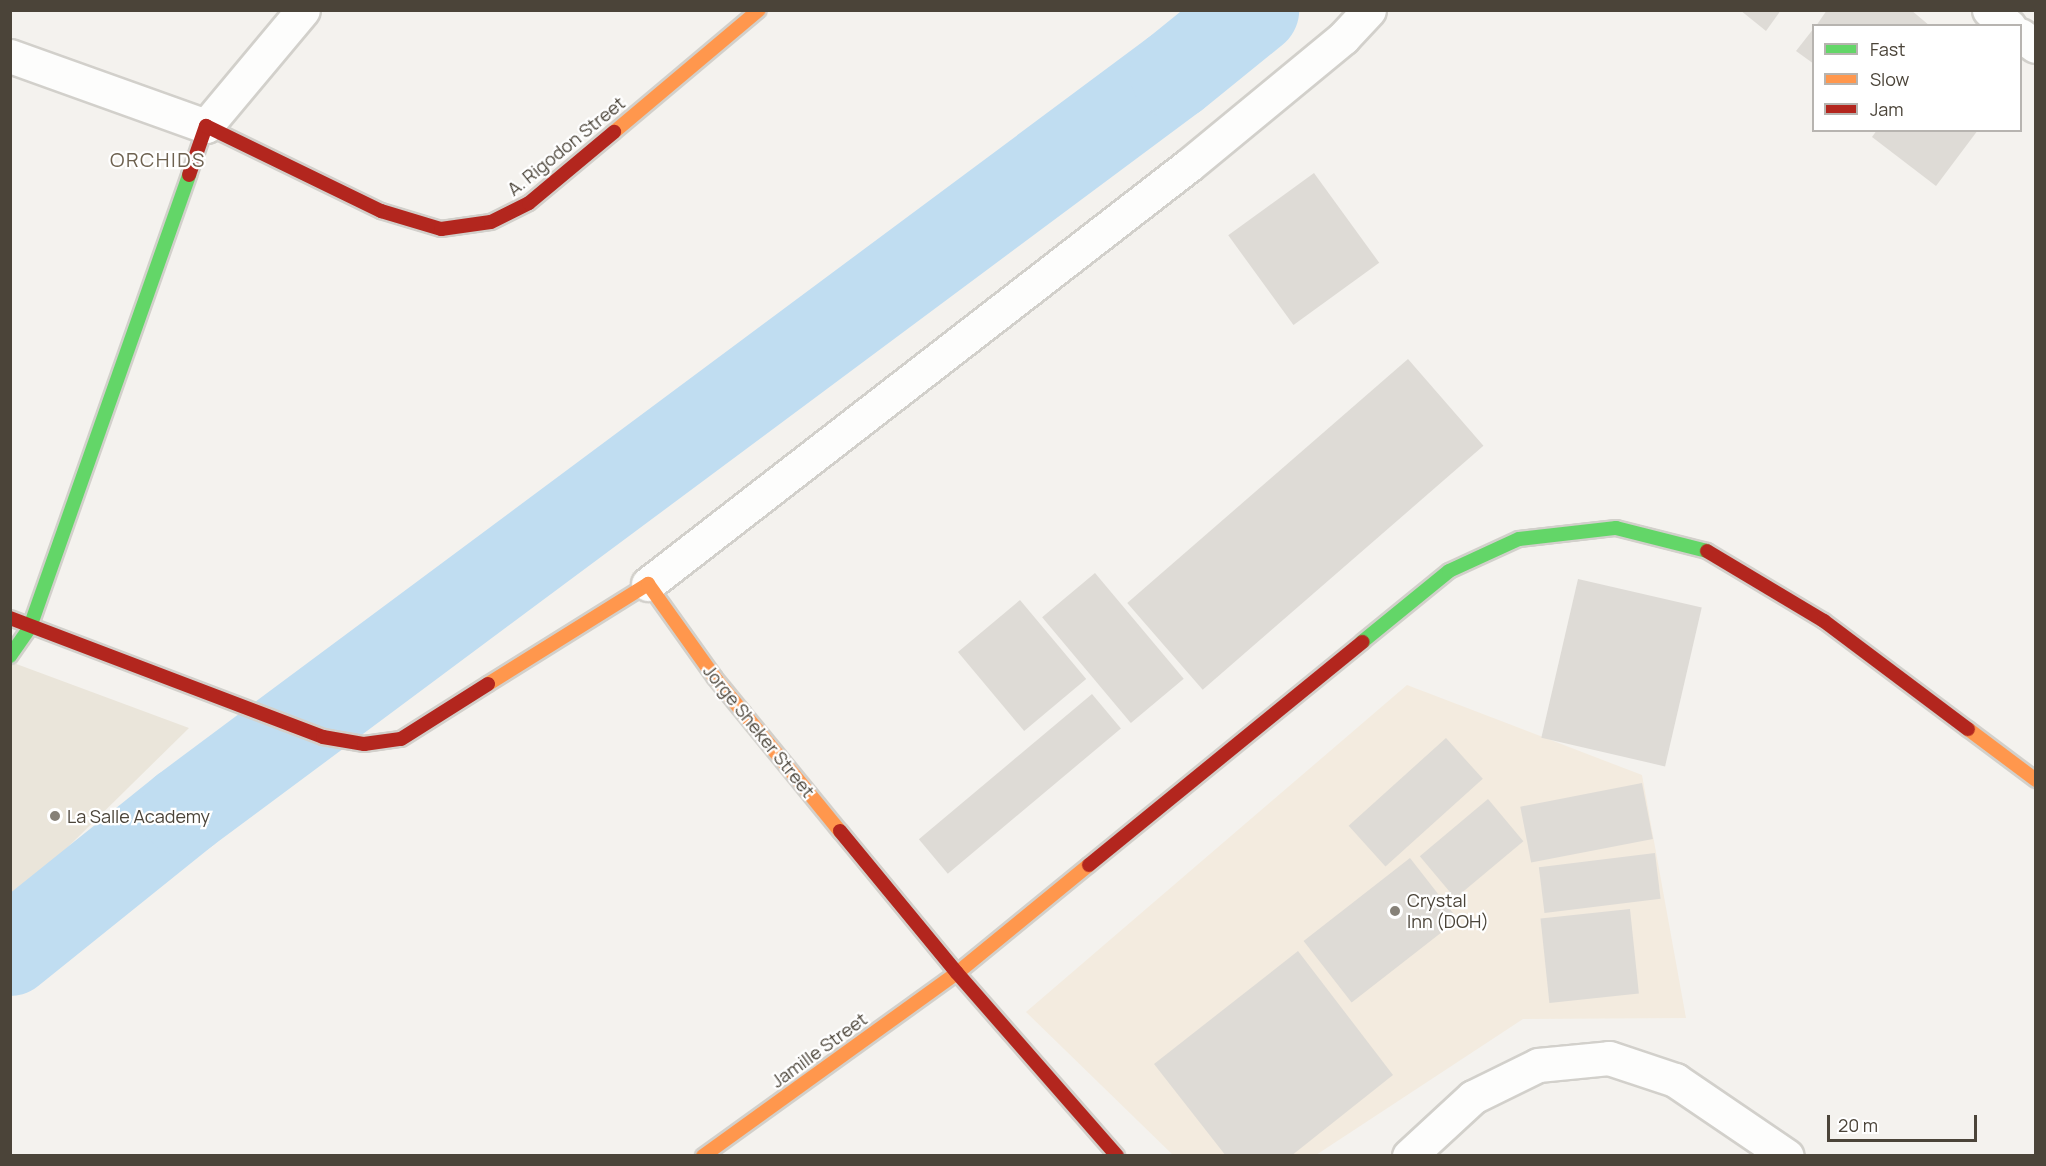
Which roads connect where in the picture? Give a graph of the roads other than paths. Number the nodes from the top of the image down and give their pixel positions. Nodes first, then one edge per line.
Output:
1 (303, 10) edge
2 (759, 10) edge
3 (1369, 10) edge
4 (1989, 10) edge
5 (2006, 24) edge
6 (2022, 36) edge
7 (2036, 46) edge
8 (10, 56) edge
9 (206, 126) junction
10 (648, 584) junction
11 (10, 618) edge
12 (30, 627) junction
13 (10, 656) edge
14 (2036, 780) edge
15 (957, 974) junction
16 (703, 1155) edge
17 (1117, 1155) edge
18 (1409, 1155) edge
19 (1787, 1155) edge

1 - 9 street
2 - 9 street, A. Rigodon Street
3 - 10 street
4 - 5 street
6 - 7 street
8 - 9 street
9 - 12 street
10 - 12 street
10 - 15 street, Jorge Sheker Street
11 - 12 street
12 - 13 street
14 - 15 street, Jamille Street
15 - 16 street, Jamille Street
15 - 17 street, Jorge Sheker Street
18 - 19 street

